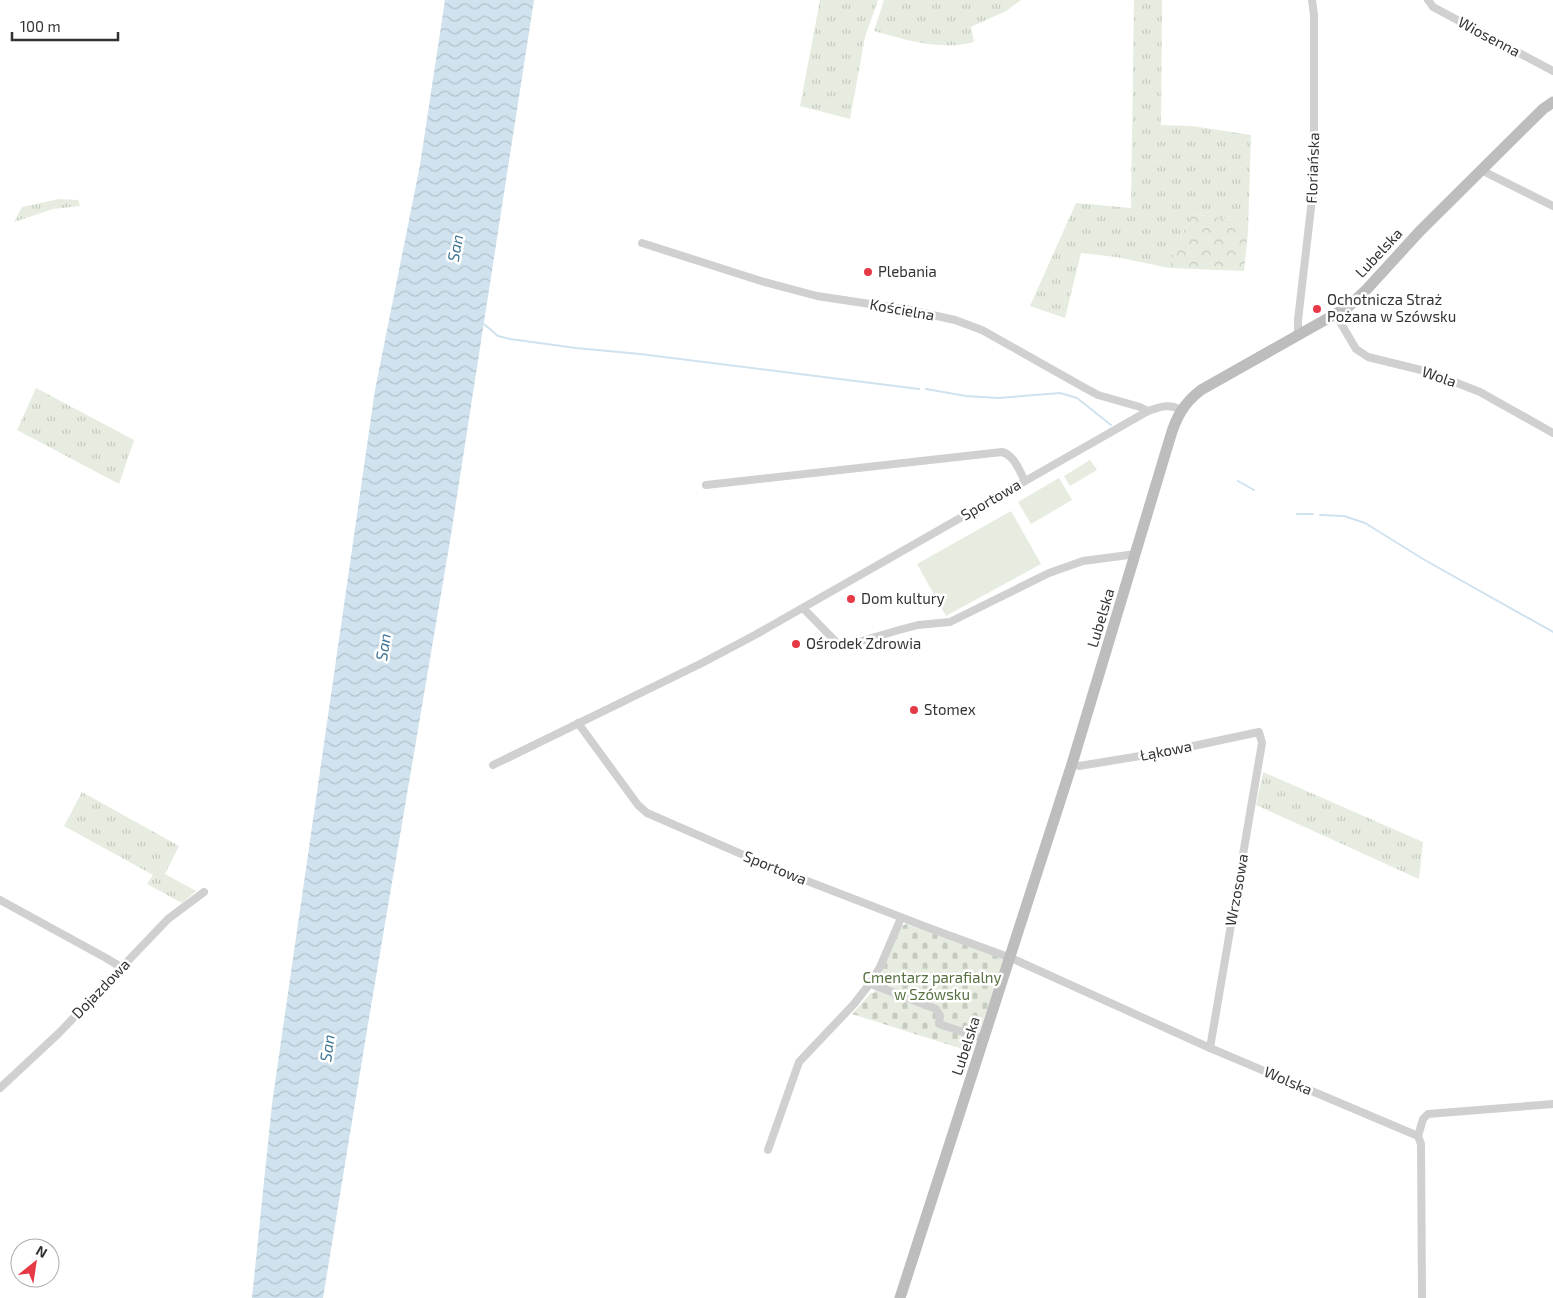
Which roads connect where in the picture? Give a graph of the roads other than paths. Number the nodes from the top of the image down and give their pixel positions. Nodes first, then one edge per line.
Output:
1 (1312, 0) edge
2 (1428, 0) edge
3 (1553, 71) edge
4 (1553, 102) edge
5 (1481, 170) junction
6 (1553, 206) edge
7 (642, 243) dead end
8 (1336, 315) junction
9 (1298, 336) junction
10 (1181, 410) junction
11 (1148, 411) junction
12 (1553, 433) edge
13 (1025, 480) junction
14 (706, 485) dead end
15 (1136, 554) junction
16 (803, 608) junction
17 (578, 722) junction
18 (1259, 732) joint
19 (1072, 764) junction
20 (493, 765) dead end
21 (204, 892) dead end
22 (0, 900) edge
23 (901, 918) junction
24 (1011, 958) junction
25 (121, 967) junction
26 (870, 984) junction
27 (984, 1039) junction
28 (1210, 1048) junction
29 (0, 1088) edge
30 (1553, 1104) edge
31 (1418, 1136) junction
32 (768, 1150) dead end
33 (900, 1298) edge
34 (1422, 1298) edge

1 - 9 street, Floriańska
2 - 3 street, Wiosenna
4 - 5 main road, Lubelska
5 - 6 street
5 - 8 main road, Lubelska
7 - 11 street, Kościelna
8 - 9 main road, Lubelska
8 - 12 street, Wola
9 - 10 main road, Lubelska
10 - 11 street, Sportowa
10 - 15 main road, Lubelska
11 - 13 street, Sportowa
13 - 14 street
13 - 16 street, Sportowa
15 - 16 street
15 - 19 main road, Lubelska
16 - 17 street, Sportowa
17 - 20 street, Sportowa
17 - 23 street, Sportowa
18 - 19 street, Łąkowa
18 - 28 street, Wrzosowa
19 - 24 main road, Lubelska
21 - 25 street, Dojazdowa
22 - 25 street
23 - 24 street, Sportowa
23 - 26 street
24 - 27 main road, Lubelska
24 - 28 street, Wolska
25 - 29 street, Dojazdowa
26 - 27 street
26 - 32 street
27 - 33 main road, Lubelska
28 - 31 street, Wolska
30 - 31 street
31 - 34 street

